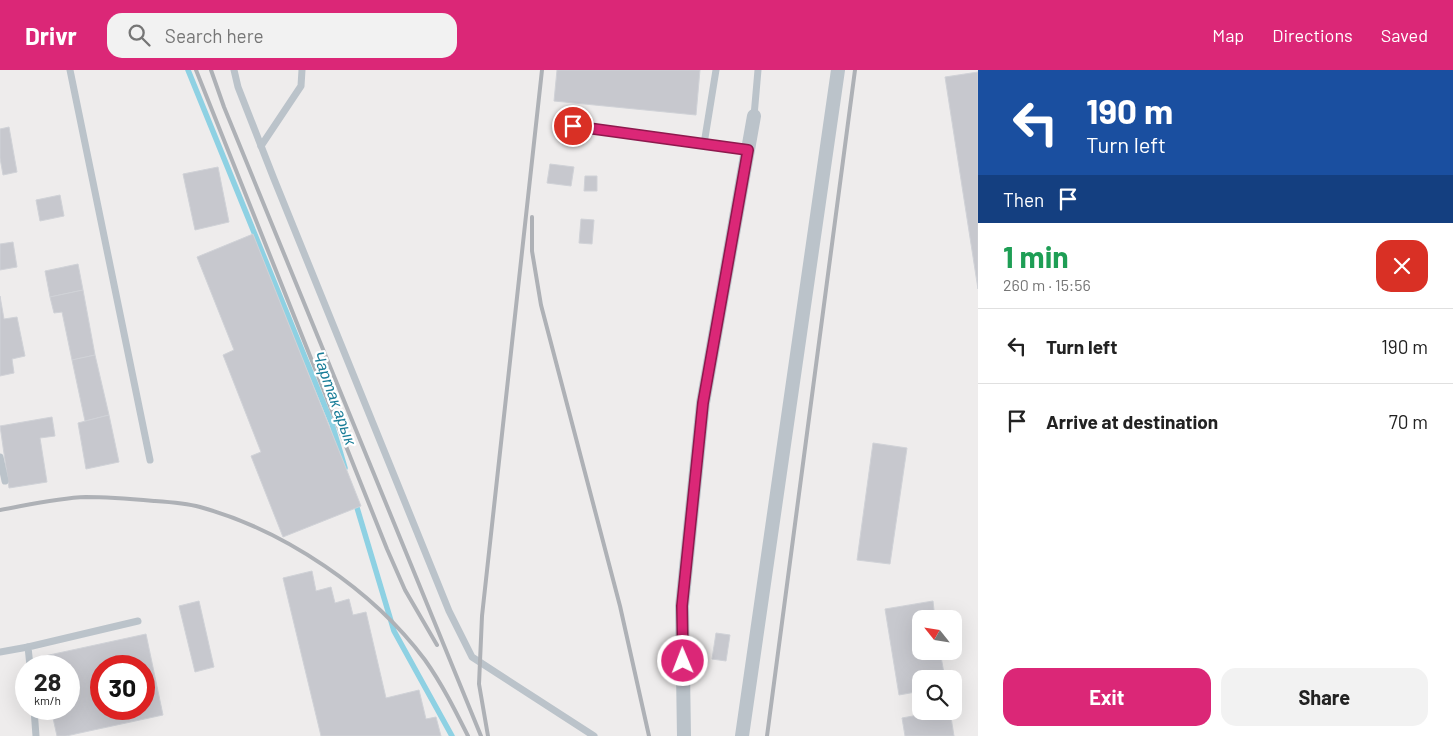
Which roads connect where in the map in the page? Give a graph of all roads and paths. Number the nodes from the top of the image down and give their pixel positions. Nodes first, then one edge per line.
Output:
1 (70, 70) edge
2 (234, 70) edge
3 (302, 70) edge
4 (716, 70) edge
5 (758, 70) edge
6 (838, 70) edge
7 (754, 116) joint
8 (573, 126) dead end
9 (704, 144) junction
10 (262, 146) junction
11 (748, 150) junction
12 (0, 457) edge
13 (150, 460) dead end
14 (5, 481) dead end
15 (138, 621) dead end
16 (28, 647) junction
17 (0, 652) edge
18 (29, 655) edge
19 (35, 720) edge
20 (36, 736) edge
21 (594, 736) edge
22 (684, 736) edge
23 (742, 736) edge

1 - 13 lane
2 - 10 lane
3 - 10 lane
4 - 9 lane
5 - 7 lane
6 - 23 street
7 - 11 street
8 - 9 lane
9 - 11 lane
10 - 21 lane
11 - 22 street
12 - 14 lane
15 - 16 lane
16 - 17 lane
16 - 18 lane
19 - 20 lane

